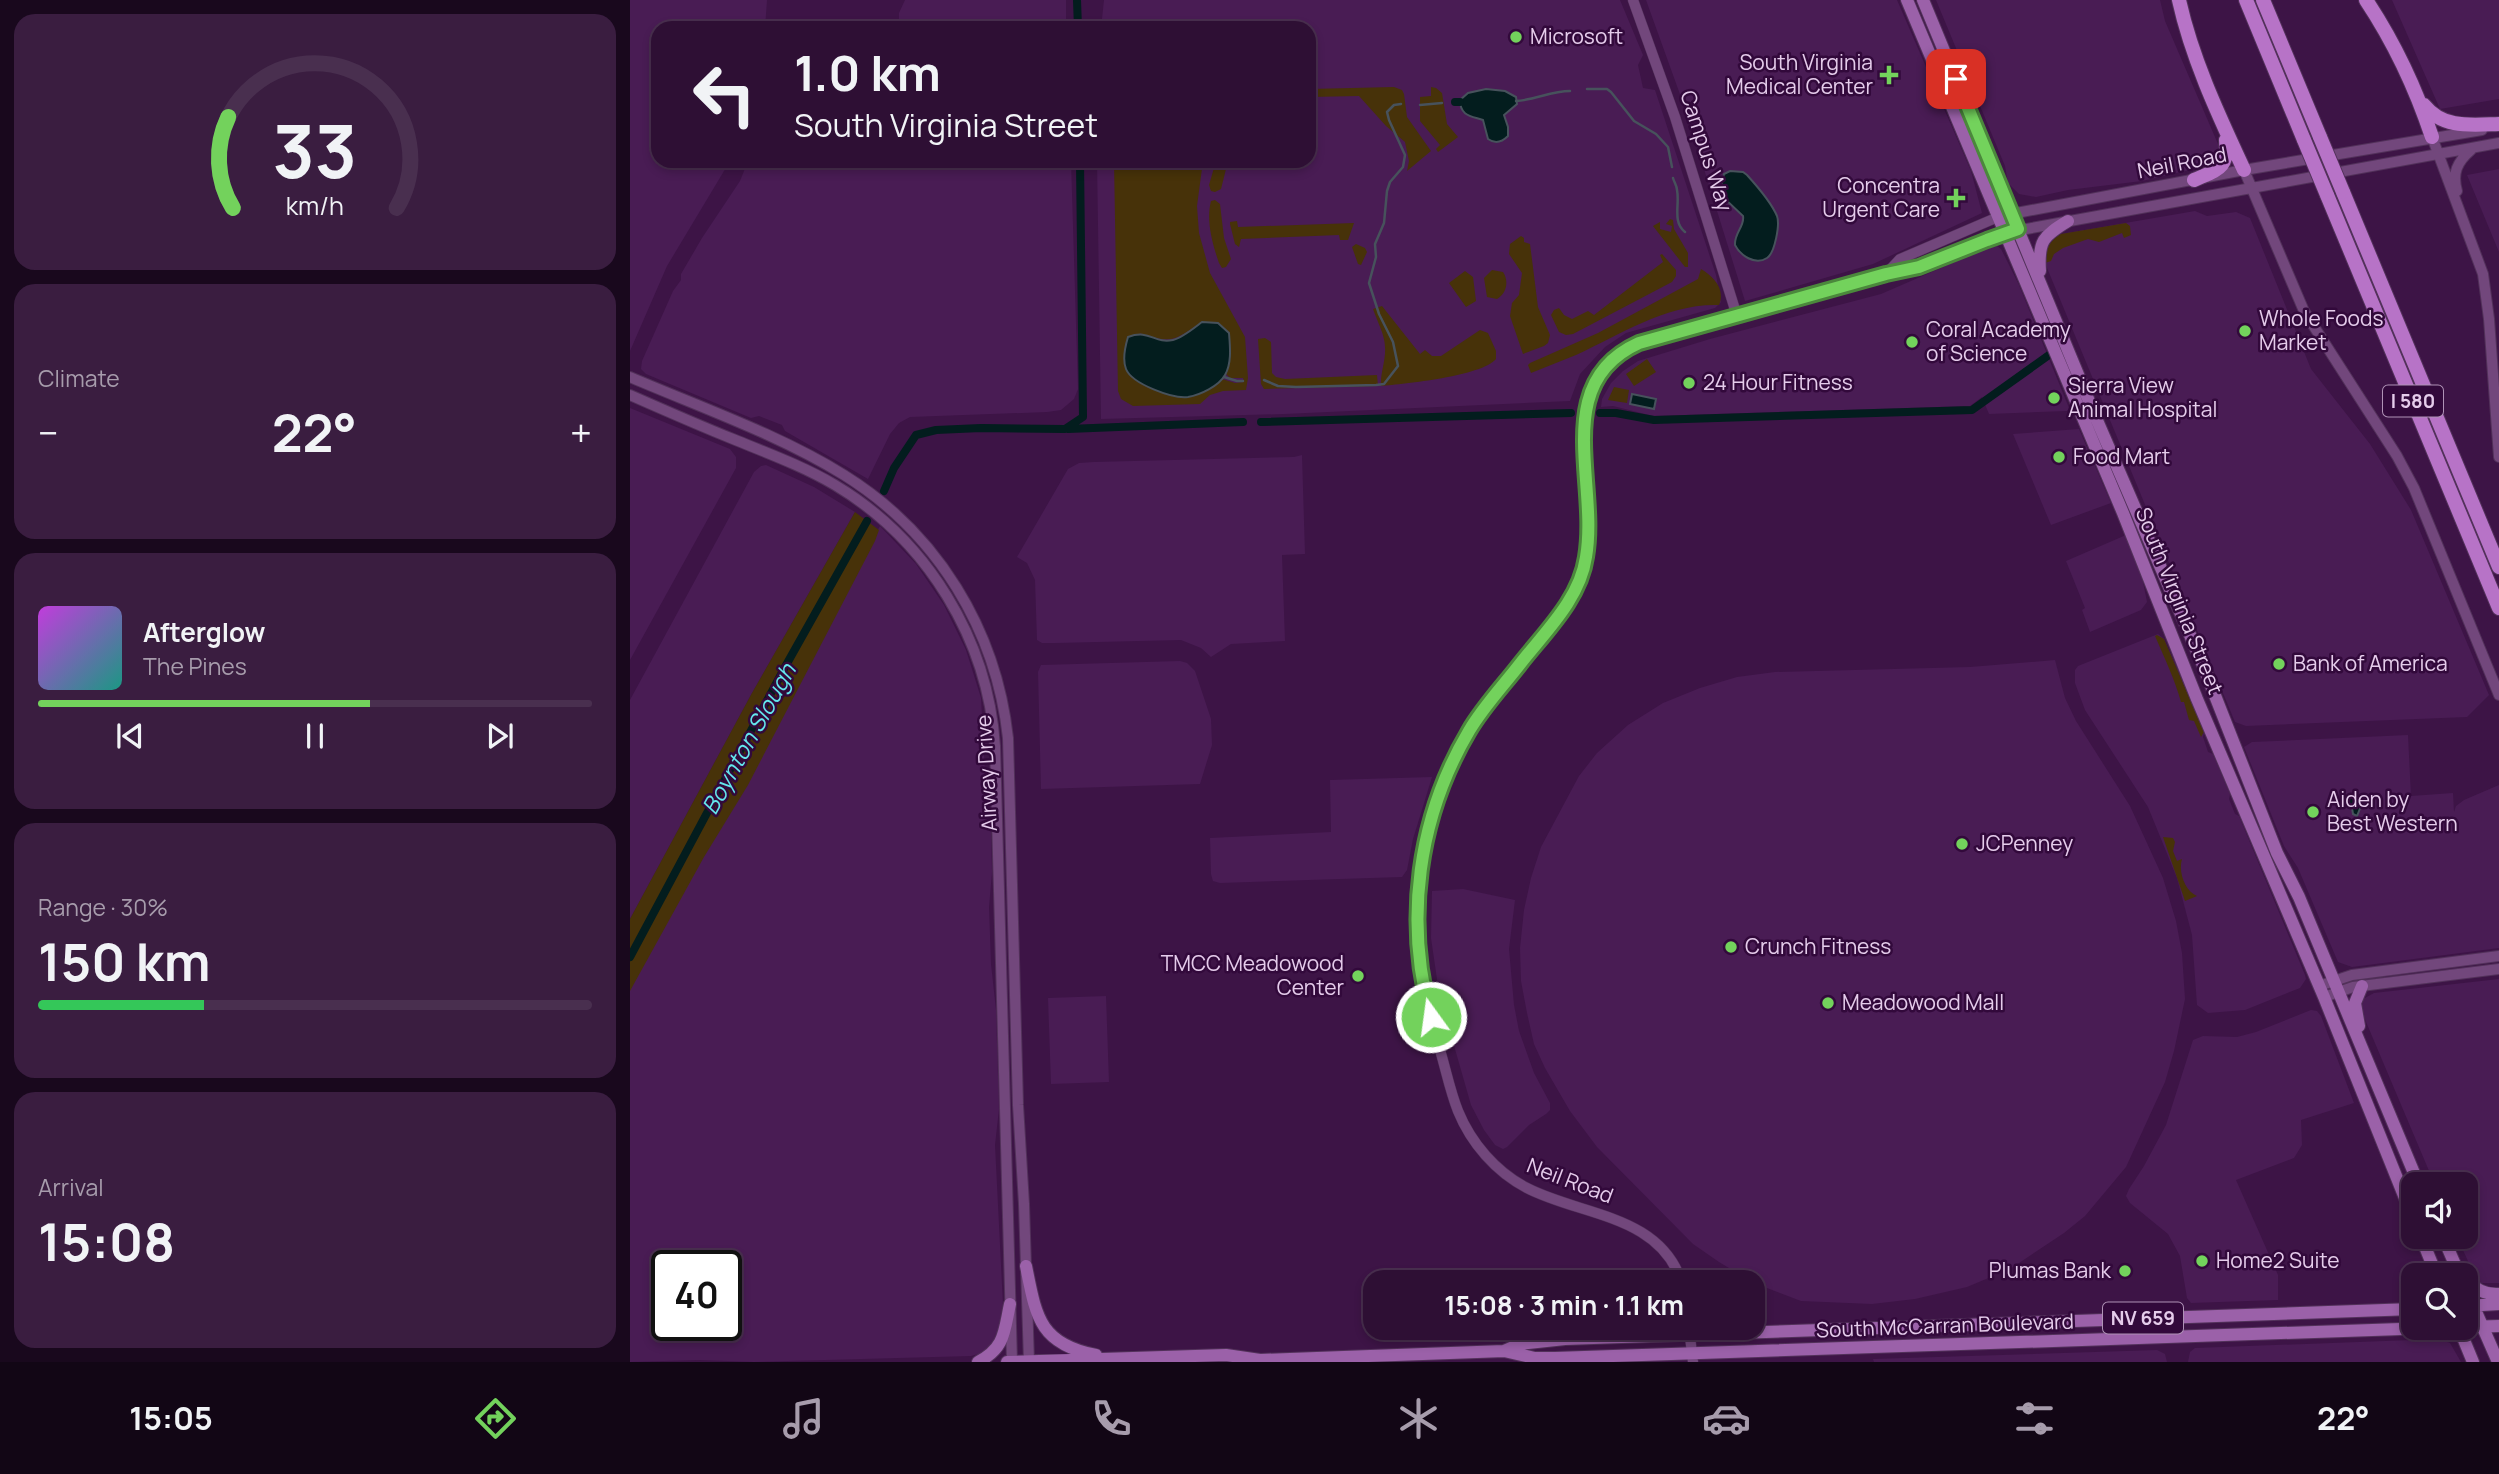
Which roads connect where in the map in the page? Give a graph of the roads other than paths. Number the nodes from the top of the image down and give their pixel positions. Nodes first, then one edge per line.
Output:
1 (1633, 0) edge
2 (1907, 0) edge
3 (1923, 0) edge
4 (2179, 0) edge
5 (2246, 0) edge
6 (2263, 0) edge
7 (2366, 0) edge
8 (2418, 99) junction
9 (2499, 126) edge
10 (2225, 131) junction
11 (2432, 137) junction
12 (2499, 143) edge
13 (2473, 149) junction
14 (2438, 156) junction
15 (2244, 170) junction
16 (2194, 180) junction
17 (2252, 189) junction
18 (2012, 213) junction
19 (1998, 217) junction
20 (2068, 221) junction
21 (2464, 221) junction
22 (2018, 229) junction
23 (2004, 233) junction
24 (1886, 274) junction
25 (2042, 285) junction
26 (1737, 316) junction
27 (630, 377) edge
28 (630, 395) edge
29 (2499, 457) edge
30 (903, 538) junction
31 (2499, 567) edge
32 (960, 591) junction
33 (2499, 608) edge
34 (2499, 695) edge
35 (997, 811) junction
36 (1012, 899) junction
37 (2499, 956) edge
38 (2499, 968) edge
39 (2362, 986) junction
40 (2329, 988) junction
41 (1002, 989) junction
42 (2365, 1054) junction
43 (2414, 1172) edge
44 (2401, 1184) edge
45 (1026, 1266) junction
46 (1676, 1270) edge
47 (2478, 1290) edge
48 (2499, 1294) edge
49 (1010, 1304) junction
50 (2499, 1304) edge
51 (2401, 1305) edge
52 (2478, 1305) edge
53 (2401, 1309) edge
54 (2383, 1310) junction
55 (2478, 1319) edge
56 (2499, 1326) edge
57 (2478, 1327) edge
58 (2483, 1327) junction
59 (2401, 1329) edge
60 (1765, 1330) edge
61 (1566, 1340) edge
62 (1689, 1340) edge
63 (2464, 1340) edge
64 (1504, 1351) junction
65 (1689, 1358) edge
66 (1117, 1359) junction
67 (1257, 1361) edge
68 (978, 1362) edge
69 (1011, 1362) edge
70 (1029, 1362) edge
71 (2473, 1362) edge
72 (2498, 1362) edge

1 - 26 street, Campus Way
2 - 19 main road, South Virginia Street
3 - 18 main road, South Virginia Street
4 - 10 highway
5 - 33 highway, I 580, bridge
6 - 31 highway, I 580, bridge
7 - 8 highway
8 - 9 highway
8 - 11 highway
9 - 11 main road, Neil Road
10 - 15 highway
10 - 16 highway
11 - 14 main road
11 - 15 main road, Neil Road
12 - 13 main road, Neil Road
13 - 14 main road, Neil Road
13 - 21 main road
14 - 17 main road, Neil Road
14 - 21 main road
15 - 16 main road, Neil Road
15 - 17 main road
16 - 18 main road, Neil Road
17 - 20 main road, Neil Road
17 - 34 main road
18 - 19 main road, Neil Road
18 - 22 main road, South Virginia Street
19 - 23 main road, South Virginia Street
19 - 24 street, Neil Road
20 - 22 main road, Neil Road
20 - 25 main road
21 - 29 main road
22 - 23 main road, Neil Road
22 - 25 main road, South Virginia Street
23 - 24 street, Neil Road
23 - 40 main road, South Virginia Street
24 - 26 street, Neil Road
25 - 40 main road, South Virginia Street
26 - 46 street, Neil Road
27 - 32 main road, Airway Drive
28 - 30 main road, Airway Drive
30 - 32 main road
30 - 35 main road, Airway Drive
32 - 36 main road, Airway Drive
35 - 36 main road
35 - 41 main road, Airway Drive
36 - 41 main road
36 - 45 main road, Airway Drive
37 - 40 main road
38 - 39 main road
39 - 40 main road
39 - 42 main road
40 - 42 main road, South Virginia Street
40 - 44 main road, South Virginia Street
41 - 49 main road, Airway Drive
42 - 43 main road, South Virginia Street
45 - 66 main road
45 - 70 main road, Airway Drive
47 - 48 main road
49 - 68 main road
49 - 69 main road, Airway Drive
50 - 52 main road
51 - 54 main road
53 - 54 main road, South McCarran Boulevard / NV 659
54 - 60 main road, South McCarran Boulevard / NV 659
55 - 58 main road
56 - 58 main road
57 - 58 main road
58 - 72 main road
59 - 65 main road, South McCarran Boulevard / NV 659
61 - 64 main road, South McCarran Boulevard / NV 659
62 - 65 street
63 - 71 main road
64 - 65 main road, South McCarran Boulevard / NV 659
64 - 67 main road, South McCarran Boulevard / NV 659
66 - 67 main road, South McCarran Boulevard / NV 659
66 - 70 main road, South McCarran Boulevard / NV 659
69 - 70 main road, South McCarran Boulevard / NV 659

